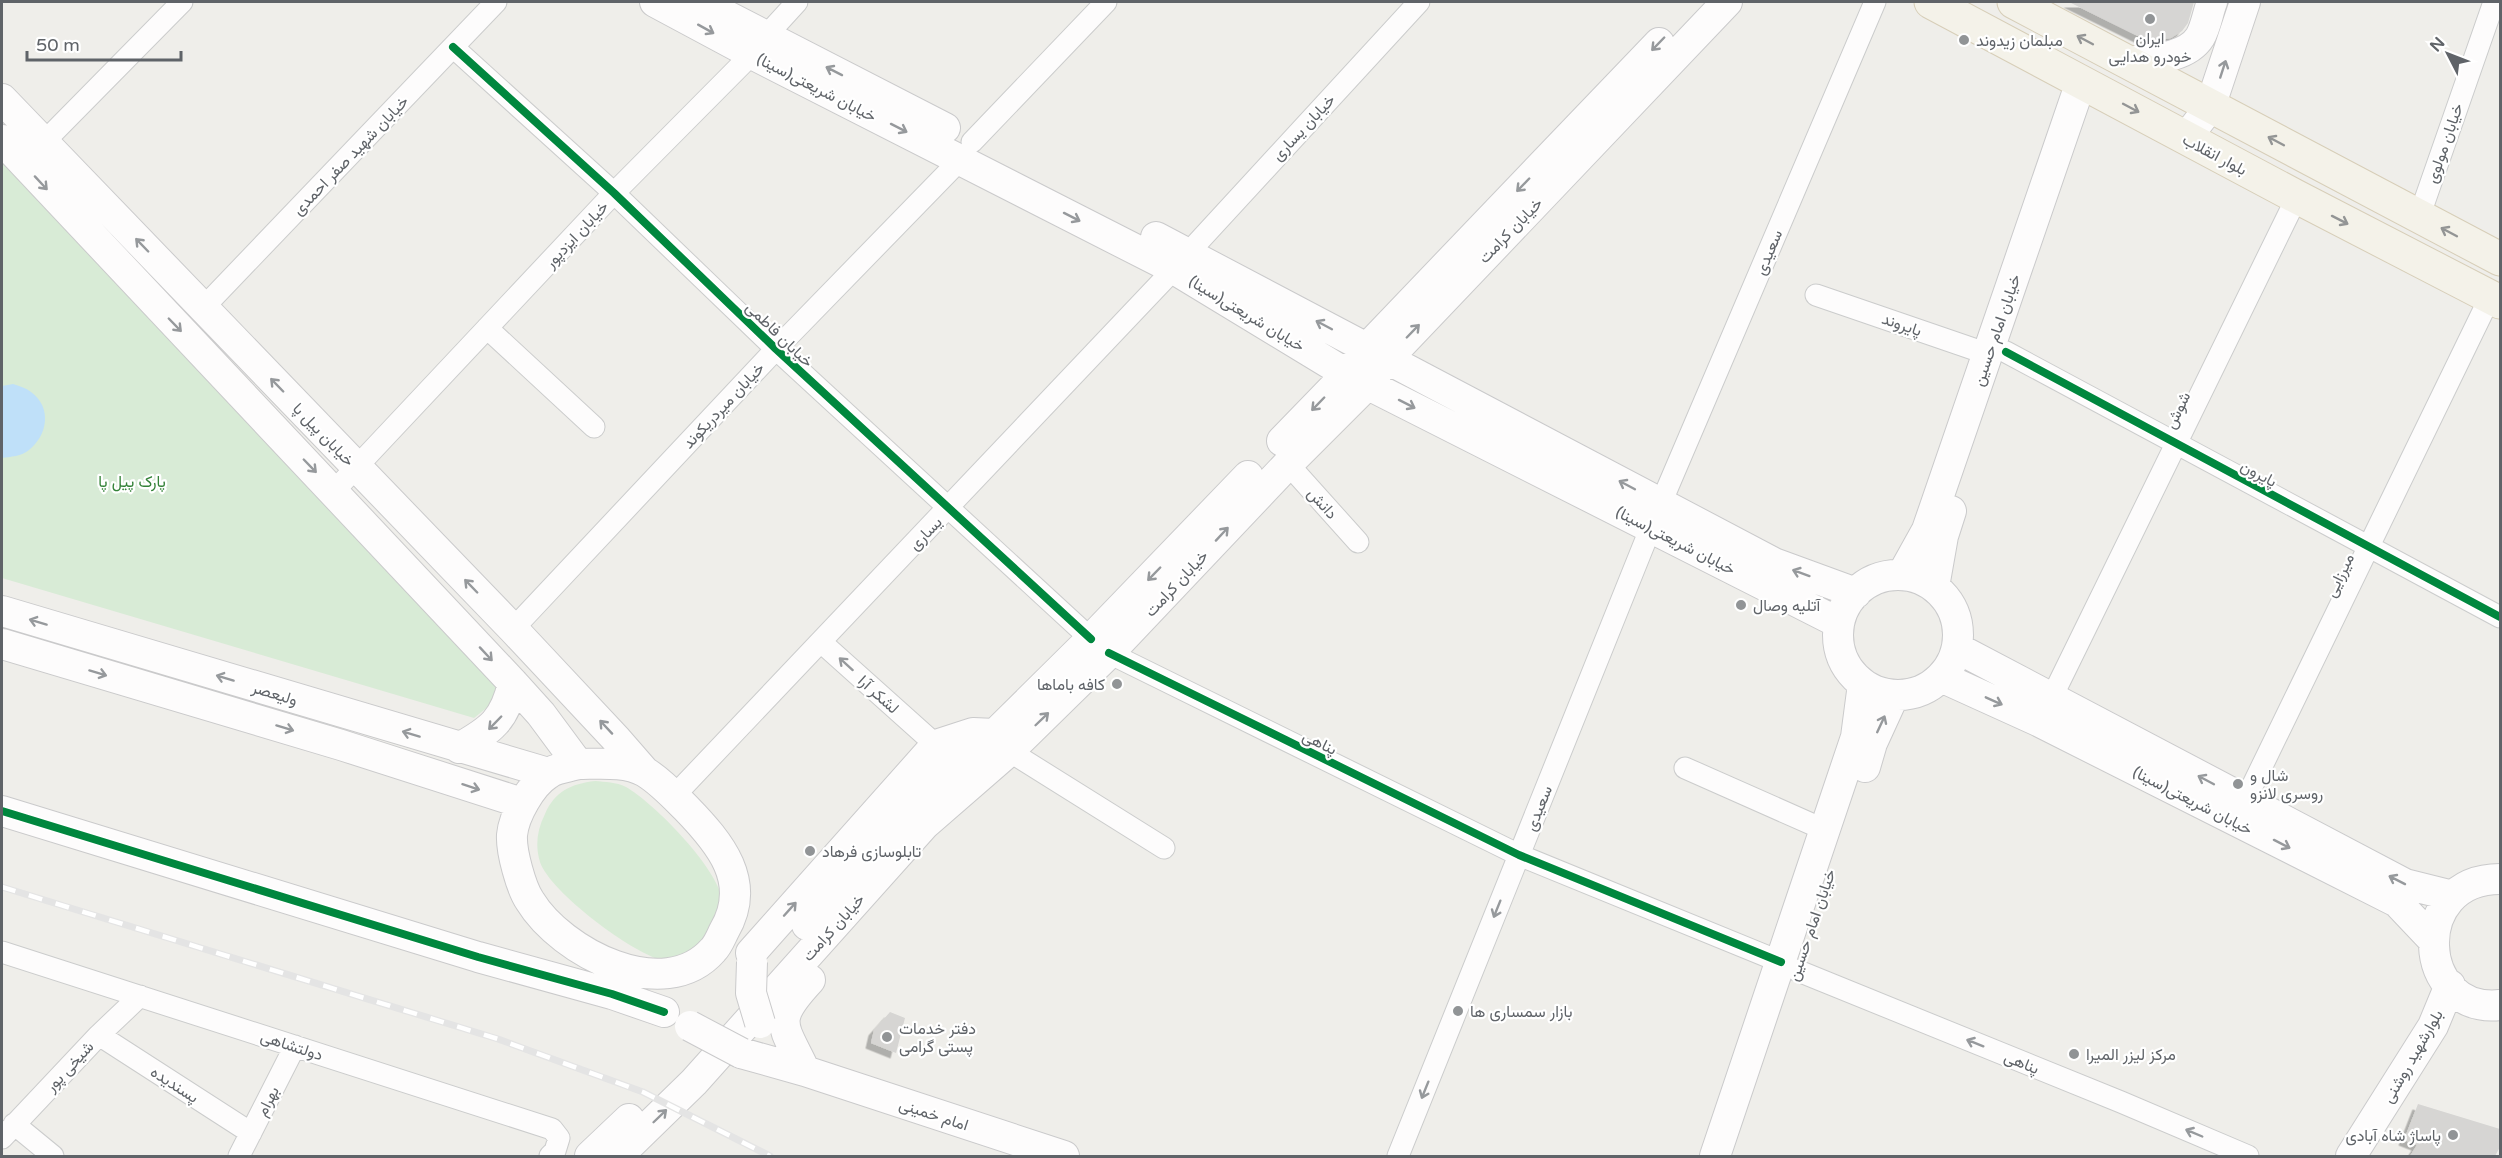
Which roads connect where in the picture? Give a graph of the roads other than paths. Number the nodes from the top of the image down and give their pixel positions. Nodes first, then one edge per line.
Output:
1 (182, 2) edge
2 (496, 2) edge
3 (655, 2) edge
4 (700, 2) edge
5 (797, 2) edge
6 (1106, 2) edge
7 (1419, 2) edge
8 (1698, 2) edge
9 (1727, 2) edge
10 (1875, 2) edge
11 (1931, 2) edge
12 (2013, 2) edge
13 (2212, 2) edge
14 (2245, 2) edge
15 (2494, 2) edge
16 (759, 45) junction
17 (453, 47) junction
18 (2127, 62) junction
19 (2089, 86) junction
20 (2, 99) edge
21 (2210, 107) junction
22 (2186, 138) junction
23 (2, 140) edge
24 (43, 142) junction
25 (966, 151) junction
26 (614, 193) junction
27 (2297, 197) junction
28 (2419, 216) junction
29 (2500, 259) edge
30 (1181, 261) junction
31 (1816, 295) dead end
32 (2495, 300) edge
33 (203, 308) junction
34 (487, 328) junction
35 (776, 349) junction
36 (1377, 353) junction
37 (1997, 353) junction
38 (1357, 379) junction
39 (594, 427) dead end
40 (2176, 443) junction
41 (1288, 464) junction
42 (356, 467) junction
43 (334, 492) junction
44 (948, 510) junction
45 (1656, 515) junction
46 (1358, 542) dead end
47 (2368, 546) junction
48 (1902, 575) junction
49 (1934, 587) junction
50 (1856, 593) junction
51 (2, 611) edge
52 (2500, 617) edge
53 (1839, 623) junction
54 (513, 629) junction
55 (821, 642) junction
56 (2, 644) edge
57 (1100, 646) junction
58 (1957, 648) junction
59 (1941, 677) junction
60 (513, 683) junction
61 (1863, 684) junction
62 (1894, 695) junction
63 (2051, 699) junction
64 (1002, 742) junction
65 (936, 745) junction
66 (459, 748) junction
67 (578, 764) junction
68 (1685, 768) dead end
69 (644, 771) junction
70 (548, 773) junction
71 (675, 796) junction
72 (2245, 801) junction
73 (522, 803) junction
74 (2, 811) edge
75 (1825, 830) junction
76 (1164, 848) dead end
77 (1519, 855) junction
78 (2500, 879) edge
79 (2453, 896) junction
80 (737, 903) junction
81 (2433, 940) junction
82 (2, 952) edge
83 (751, 958) junction
84 (1788, 966) junction
85 (658, 975) junction
86 (2450, 986) junction
87 (140, 996) junction
88 (2489, 1004) edge
89 (664, 1012) junction
90 (99, 1035) junction
91 (295, 1046) junction
92 (805, 1071) junction
93 (8, 1131) edge
94 (248, 1148) edge
95 (53, 1156) edge
96 (550, 1156) edge
97 (590, 1156) edge
98 (618, 1156) edge
99 (1064, 1156) edge
100 (1398, 1156) edge
101 (1715, 1156) edge
102 (1733, 1156) edge
103 (2248, 1156) edge
104 (2351, 1156) edge
105 (2370, 1156) edge

1 - 24 street
2 - 17 street, خیابان شهید صفر احمدی
3 -> 16 main road, خیابان شریعتی(سینا)
4 - 16 main road, خیابان شریعتی(سینا)
5 - 16 street, خیابان ایزدپور
6 - 25 street, خیابان میردریکوند
7 - 30 street, خیابان یساری
8 -> 36 main road, خیابان کرامت
36 -> 9 main road, خیابان کرامت
10 - 45 street, سعیدی
11 - 19 main road, بلوار انقلاب
18 -> 12 main road
13 - 18 main road
21 -> 14 main road
15 - 28 street, خیابان مولوی
16 - 25 main road, خیابان شریعتی(سینا)
16 - 26 street, خیابان ایزدپور
17 - 26 street, خیابان فاطمی
17 - 33 street, خیابان شهید صفر احمدی
18 - 21 main road
19 -> 22 main road, بلوار انقلاب
19 - 37 main road, خیابان امام حسین
20 - 24 main road, خیابان پیل پا
21 - 22 main road
28 -> 21 main road
22 - 27 main road, بلوار انقلاب
23 -> 43 main road, خیابان پیل پا
33 -> 24 main road, خیابان پیل پا
25 - 30 main road, خیابان شریعتی(سینا)
25 - 35 street, خیابان میردریکوند
26 - 34 street, خیابان ایزدپور
26 - 35 street, خیابان فاطمی
27 -> 32 main road, بلوار انقلاب
27 - 40 street, شوش
29 -> 28 main road
36 -> 30 main road, خیابان شریعتی(سینا)
30 - 38 main road, خیابان شریعتی(سینا)
30 - 44 street, یساری
31 - 37 street, پایروند
32 - 47 street, میرزایی
42 -> 33 main road, خیابان پیل پا
34 - 39 street
34 - 42 street, خیابان ایزدپور
35 - 44 street, خیابان فاطمی
35 - 54 street, خیابان میردریکوند
36 - 38 main road, خیابان کرامت
45 -> 36 main road, خیابان شریعتی(سینا)
37 - 40 street, پایرون
37 - 48 main road, خیابان امام حسین
37 - 49 main road, خیابان امام حسین
38 - 41 main road, خیابان کرامت
38 -> 45 main road, خیابان شریعتی(سینا)
38 -> 57 main road, خیابان کرامت
40 - 47 street, پایرون
40 - 63 street, شوش
41 - 46 street, دانش
57 -> 41 main road, خیابان کرامت
42 - 43 street, خیابان ایزدپور
54 -> 42 main road, خیابان پیل پا
43 -> 60 main road, خیابان پیل پا
44 - 55 street, یساری
44 - 57 street, خیابان فاطمی
50 -> 45 main road, خیابان شریعتی(سینا)
45 - 53 main road, خیابان شریعتی(سینا)
45 - 77 street, سعیدی
47 - 52 street, پایرون
47 - 72 street, میرزایی
48 - 49 main road
48 - 50 main road
49 - 58 main road
50 - 53 main road
66 -> 51 main road, ولیعصر
53 - 61 main road
69 -> 54 main road, خیابان پیل پا
65 -> 55 street, لشکر آرا
55 - 71 street, یساری
56 -> 73 main road, ولیعصر
57 - 64 main road, خیابان کرامت
57 - 77 street, پناهی
58 - 59 main road
58 - 63 main road, خیابان شریعتی(سینا)
59 - 62 main road
59 -> 81 main road, خیابان شریعتی(سینا)
60 -> 66 main road
60 - 67 main road, خیابان پیل پا
61 - 62 main road
61 - 75 main road
84 -> 62 main road, خیابان امام حسین
72 -> 63 main road, خیابان شریعتی(سینا)
64 - 65 main road
64 - 76 street
64 - 92 main road
64 - 97 main road, خیابان کرامت
98 -> 64 main road, خیابان کرامت
83 -> 65 main road
66 - 70 main road, ولیعصر
67 - 69 main road
67 - 70 main road
68 - 75 street
69 - 71 main road, خیابان پیل پا
70 - 73 main road
71 - 80 main road, خیابان پیل پا
79 -> 72 main road, خیابان شریعتی(سینا)
73 - 85 main road
74 - 89 main road, امام خمینی
75 - 84 main road
77 - 84 street, پناهی
77 -> 100 street, سعیدی
78 - 79 main road
79 - 81 main road
80 - 83 main road, خیابان پیل پا
80 - 85 main road
81 - 86 main road
82 - 87 street, دولتشاهی
83 - 92 main road, خیابان پیل پا, bridge
84 - 101 main road
84 - 102 main road, خیابان امام حسین
103 -> 84 street, پناهی
85 - 89 main road
86 - 88 main road
86 - 104 main road, بلوارشهید روشنی
87 - 90 street, شیخی پور
87 - 91 street, دولتشاهی
88 - 105 main road, بلوارشهید روشنی
89 - 92 main road, امام خمینی, bridge
90 - 93 street, شیخی پور
90 - 94 street, پسندیده
91 - 94 street, بهرام
91 - 96 street, دولتشاهی
92 - 99 main road, امام خمینی
93 - 95 street

